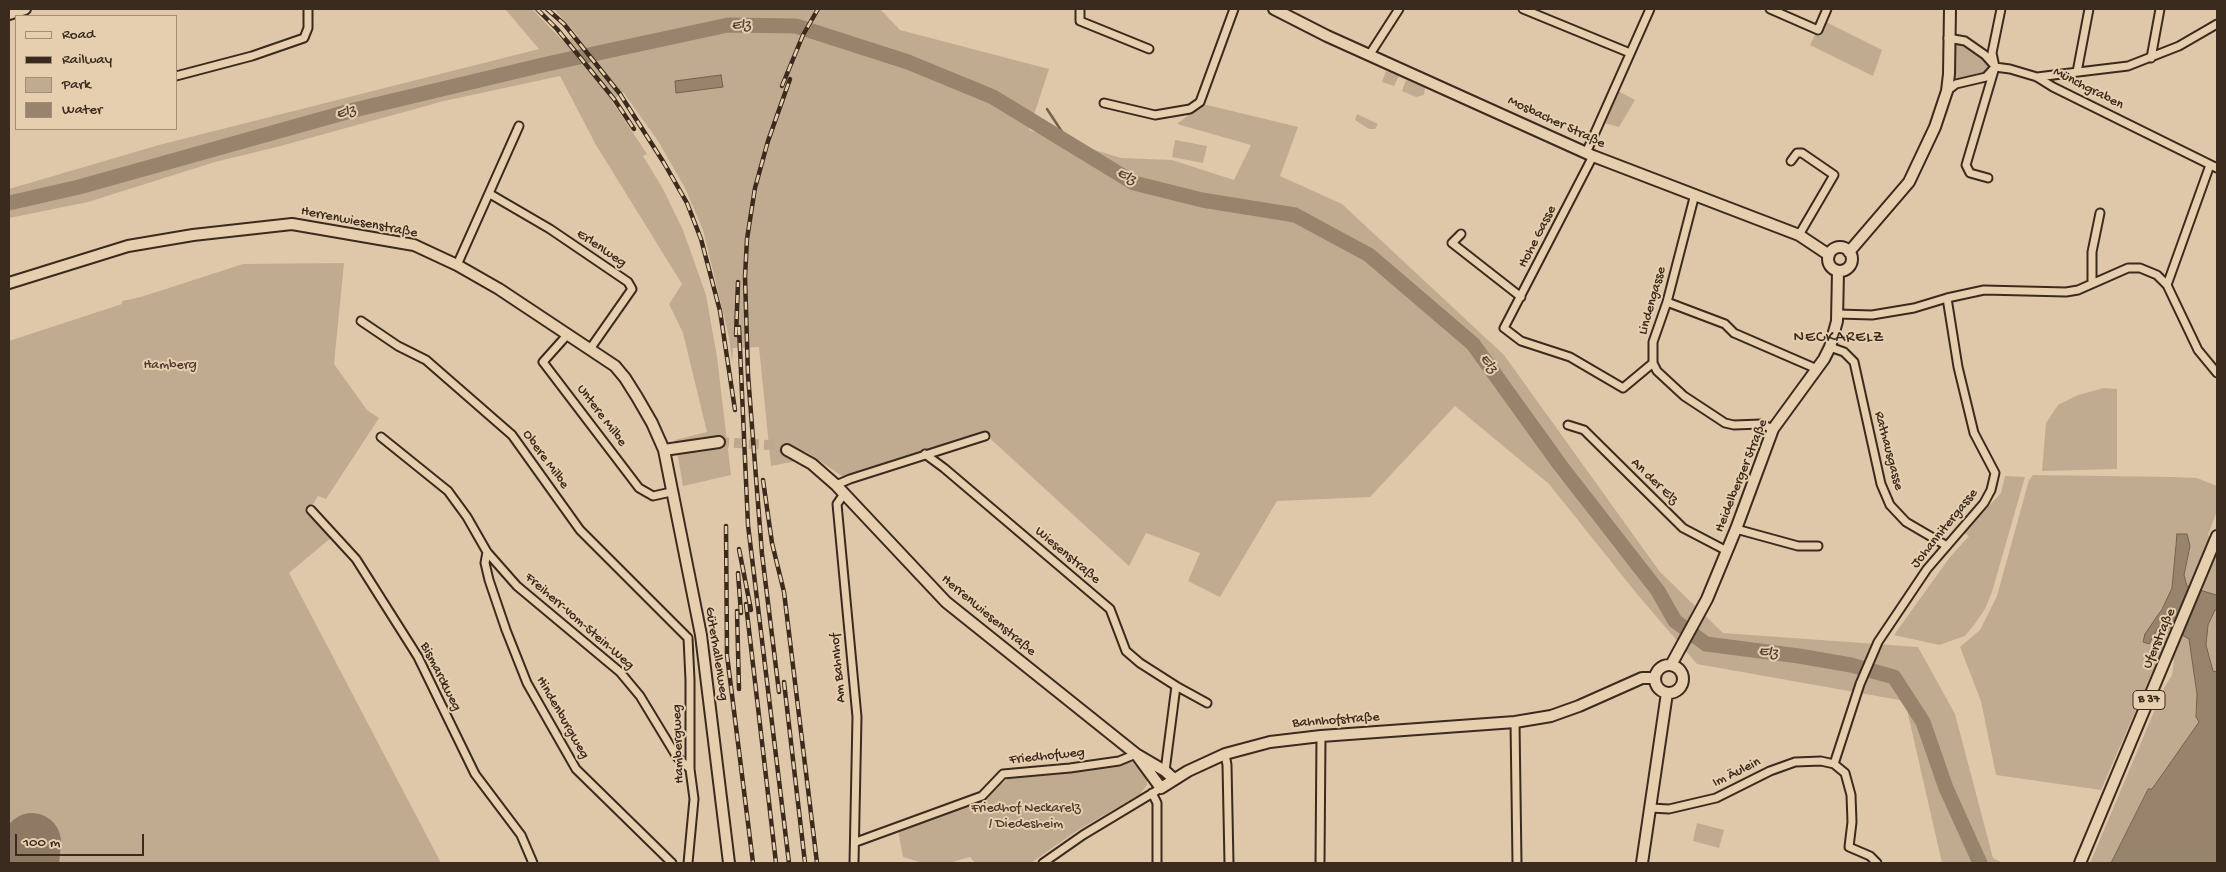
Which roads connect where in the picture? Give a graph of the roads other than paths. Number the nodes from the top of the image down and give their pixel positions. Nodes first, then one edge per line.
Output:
1 (25, 9) edge
2 (308, 9) edge
3 (1080, 9) edge
4 (1234, 9) edge
5 (1274, 9) edge
6 (1399, 9) edge
7 (1522, 9) edge
8 (1650, 9) edge
9 (1770, 9) edge
10 (1827, 9) edge
11 (1950, 9) edge
12 (2001, 9) edge
13 (2089, 9) edge
14 (2160, 9) edge
15 (9, 14) edge
16 (2217, 24) edge
17 (1948, 38) junction
18 (1149, 49) dead end
19 (1630, 53) junction
20 (1370, 54) junction
21 (2151, 58) junction
22 (1995, 67) junction
23 (2076, 72) junction
24 (178, 75) edge
25 (2037, 76) junction
26 (1947, 91) junction
27 (1104, 103) dead end
28 (519, 126) dead end
29 (1590, 155) junction
30 (1791, 161) dead end
31 (2214, 166) edge
32 (1988, 178) dead end
33 (490, 194) junction
34 (1695, 194) junction
35 (2100, 213) dead end
36 (1461, 234) dead end
37 (1800, 235) junction
38 (1849, 252) junction
39 (1829, 255) junction
40 (457, 266) junction
41 (1838, 271) junction
42 (2092, 282) junction
43 (9, 283) edge
44 (2167, 285) junction
45 (1521, 297) junction
46 (1947, 298) junction
47 (1666, 302) junction
48 (1838, 314) junction
49 (361, 321) dead end
50 (568, 334) junction
51 (1830, 347) junction
52 (590, 348) junction
53 (1653, 363) junction
54 (1817, 369) junction
55 (2217, 373) edge
56 (1568, 425) dead end
57 (1773, 429) junction
58 (985, 436) dead end
59 (381, 437) dead end
60 (719, 442) tunnel mouth
61 (664, 450) junction
62 (787, 450) tunnel mouth
63 (925, 454) junction
64 (836, 485) junction
65 (671, 492) junction
66 (844, 494) junction
67 (311, 510) dead end
68 (1736, 530) junction
69 (2217, 536) edge
70 (1818, 546) dead end
71 (1947, 546) junction
72 (1727, 551) junction
73 (487, 552) junction
74 (701, 635) junction
75 (688, 638) junction
76 (1671, 665) junction
77 (1655, 678) junction
78 (1176, 686) junction
79 (1667, 693) junction
80 (1207, 703) dead end
81 (1516, 722) junction
82 (1321, 736) junction
83 (1136, 754) junction
84 (1225, 754) junction
85 (1834, 764) junction
86 (690, 769) junction
87 (1165, 771) junction
88 (1174, 780) junction
89 (1157, 790) junction
90 (1651, 808) junction
91 (856, 842) junction
92 (533, 863) edge
93 (672, 863) edge
94 (688, 863) edge
95 (729, 863) edge
96 (854, 863) edge
97 (1043, 863) edge
98 (1157, 863) edge
99 (1228, 863) edge
100 (1320, 863) edge
101 (1518, 863) edge
102 (1642, 863) edge
103 (1877, 863) edge
104 (2080, 863) edge

1 - 15 street
2 - 24 street
3 - 18 street
4 - 27 street
5 - 20 street, Mosbacher Straße
6 - 20 street
7 - 19 street
8 - 19 street, Hohe Gasse
9 - 10 street
11 - 17 street
12 - 22 street
13 - 23 street
14 - 21 street
16 - 21 street
17 - 22 street
17 - 26 street
19 - 29 street, Hohe Gasse
20 - 29 street, Mosbacher Straße
21 - 23 street
22 - 25 street, Münchgraben
22 - 26 street
22 - 32 street
23 - 25 street
25 - 31 street, Münchgraben
26 - 38 street
28 - 33 street
29 - 34 street, Mosbacher Straße
29 - 45 street, Hohe Gasse
30 - 37 street
31 - 44 street
33 - 40 street
33 - 52 street, Erlenweg
34 - 37 street, Mosbacher Straße
34 - 47 street, Lindengasse
35 - 42 street
36 - 45 street
37 - 39 street, Mosbacher Straße
38 - 39 street
38 - 41 street
39 - 41 street, Heidelberger Straße
40 - 43 street, Herrenwiesenstraße
40 - 50 street, Herrenwiesenstraße
41 - 48 street, Heidelberger Straße
42 - 44 street
42 - 46 street
44 - 55 street
45 - 53 street, Hohe Gasse
46 - 48 street
46 - 71 street, Johannitergasse
47 - 53 street, Lindengasse
47 - 54 street
48 - 51 street, Heidelberger Straße
49 - 75 street, Obere Milbe
50 - 52 street, Herrenwiesenstraße
50 - 65 street, Untere Milbe
51 - 54 street, Heidelberger Straße
51 - 71 street, Rathausgasse
52 - 61 street, Herrenwiesenstraße
53 - 57 street
54 - 57 street, Heidelberger Straße
56 - 72 street, An der Elz
57 - 68 street, Heidelberger Straße
58 - 63 street
59 - 73 street, Freiherr-vom-Stein-Weg
60 - 61 street
61 - 65 street, Güterhallenweg
62 - 64 street, Herrenwiesenstraße
63 - 64 street
63 - 78 street, Wiesenstraße
64 - 66 street, Herrenwiesenstraße
65 - 74 street, Güterhallenweg
66 - 83 street, Herrenwiesenstraße
66 - 91 street, Am Bahnhof
67 - 92 street, Bismarckweg
68 - 70 street
68 - 72 street, Heidelberger Straße
69 - 104 street, Uferstraße / B 37
71 - 85 street, Johannitergasse
72 - 76 street, Heidelberger Straße
73 - 86 street, Freiherr-vom-Stein-Weg
73 - 93 street, Hindenburgweg
74 - 75 street
74 - 95 street, Güterhallenweg
75 - 86 street, Hambergweg
76 - 77 street, Heidelberger Straße
76 - 79 street
77 - 79 street
77 - 81 street, Bahnhofstraße
78 - 80 street, Wiesenstraße
78 - 87 street
79 - 90 street
81 - 82 street, Bahnhofstraße
81 - 101 street
82 - 84 street, Bahnhofstraße
82 - 100 street
83 - 87 street, Herrenwiesenstraße
83 - 89 street, Herrenwiesenstraße
83 - 91 street, Friedhofweg
84 - 88 street, Bahnhofstraße
84 - 99 street
85 - 90 street, Im Äulein
85 - 103 street
86 - 94 street, Hambergweg
87 - 88 street, Herrenwiesenstraße
88 - 89 street, Bahnhofstraße
89 - 97 street, Bahnhofstraße
89 - 98 street
90 - 102 street
91 - 96 street, Am Bahnhof

